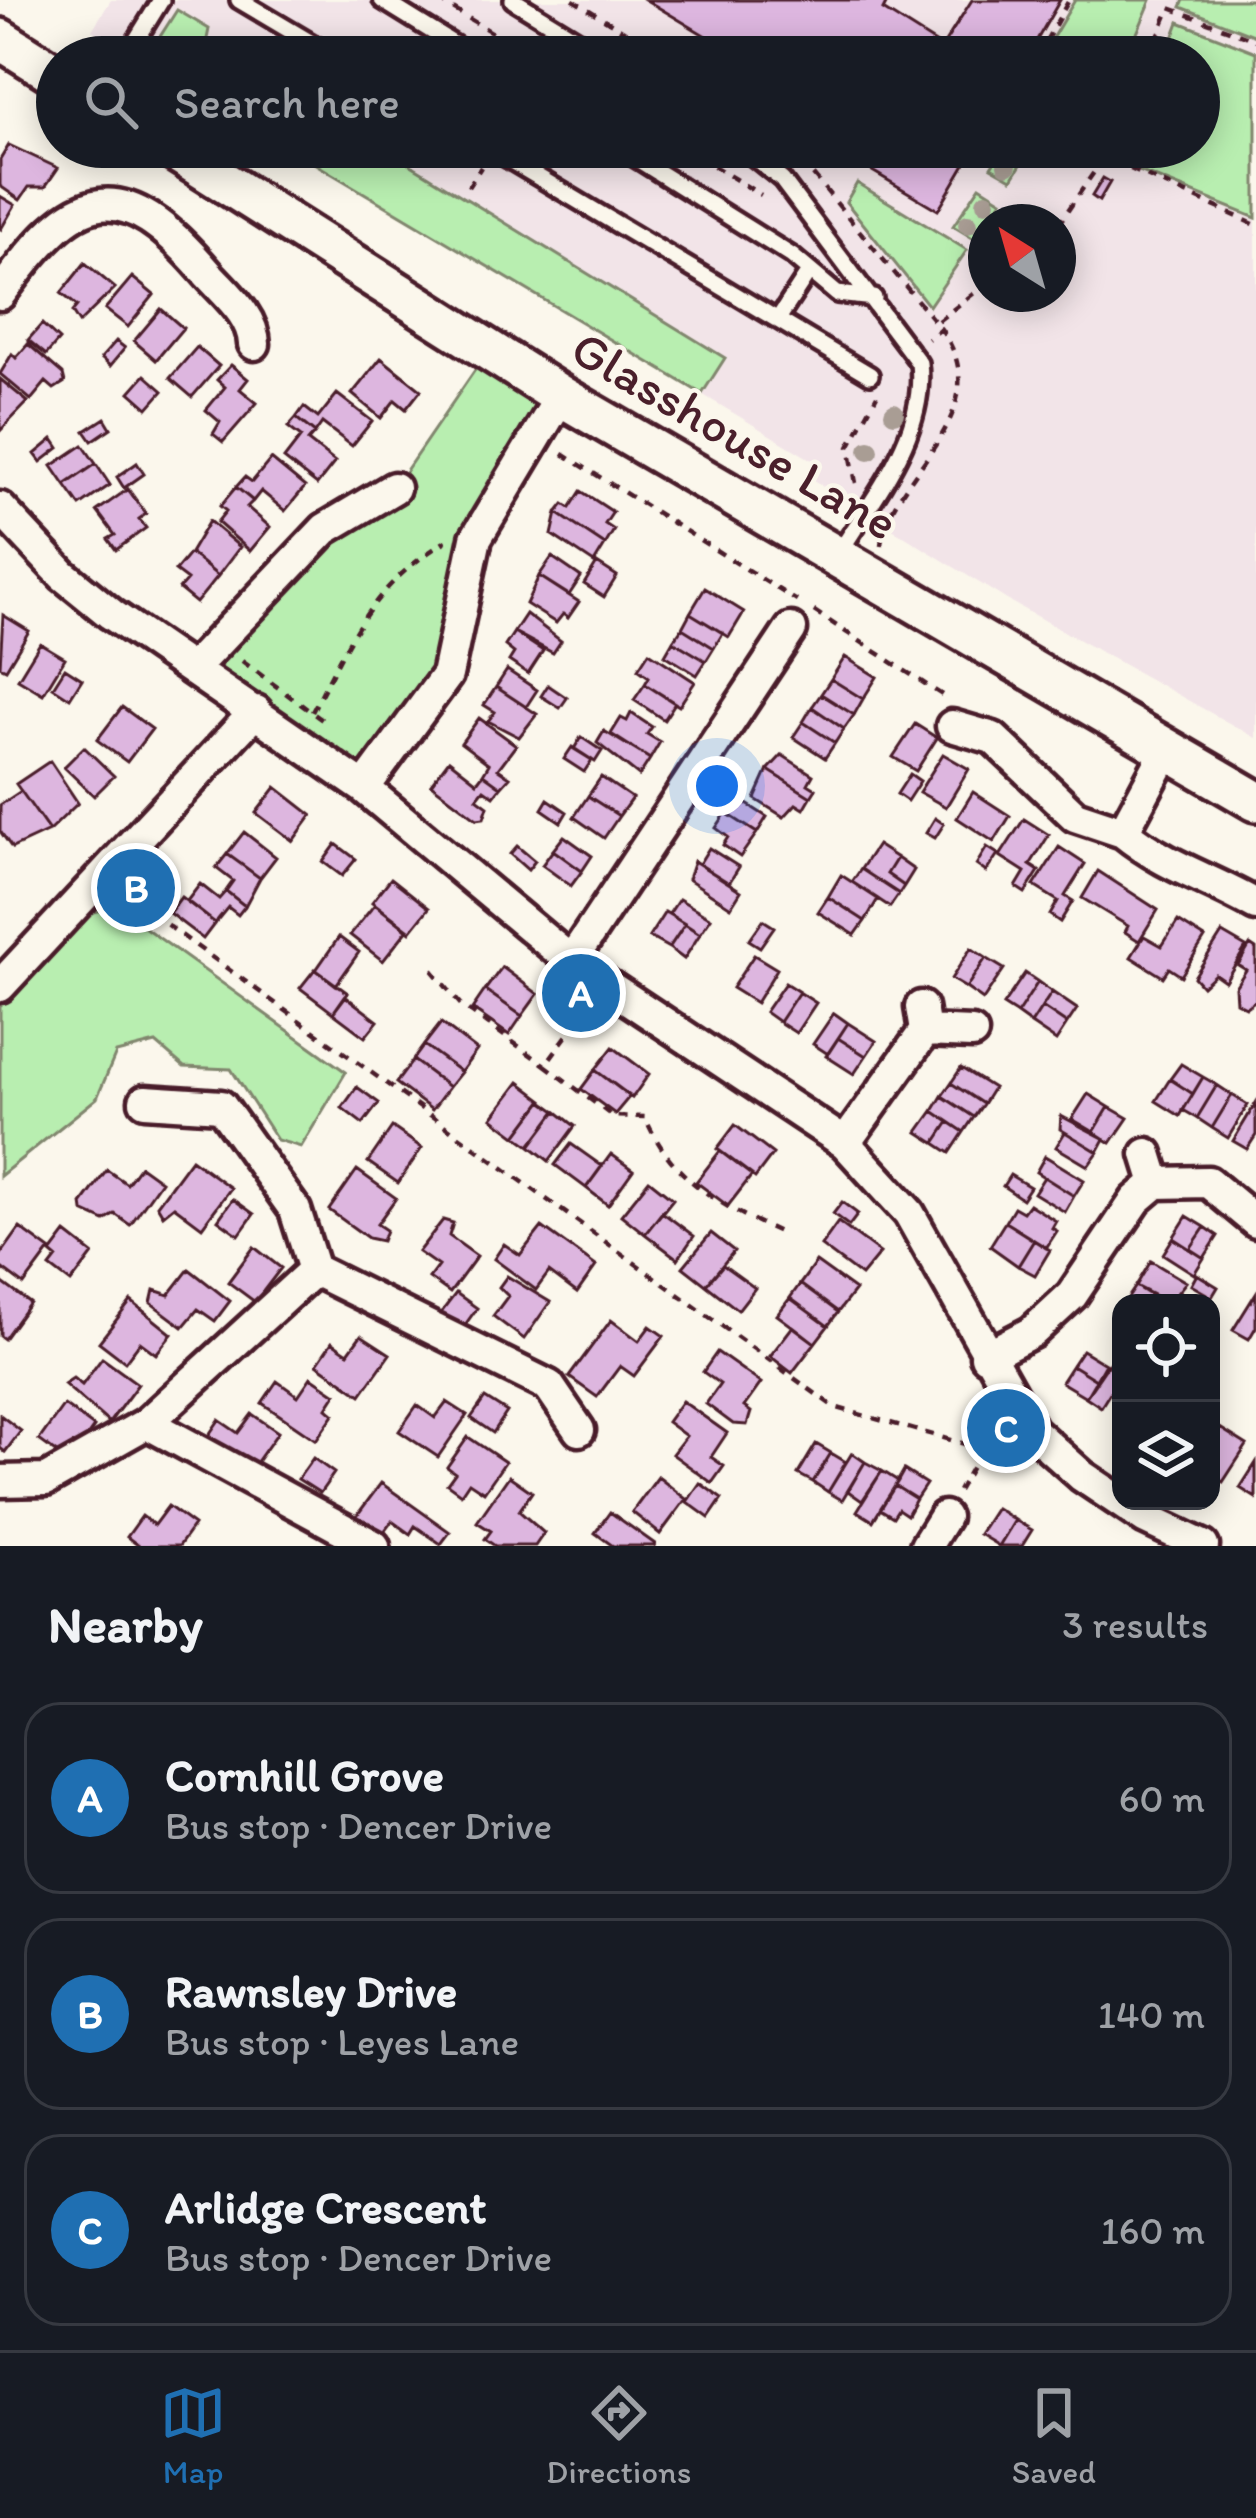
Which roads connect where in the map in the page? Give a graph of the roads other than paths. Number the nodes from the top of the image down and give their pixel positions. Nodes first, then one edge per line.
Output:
1 (161, 0) edge
2 (239, 0) edge
3 (382, 0) edge
4 (513, 0) edge
5 (139, 36) edge
6 (300, 36) edge
7 (440, 36) edge
8 (572, 36) edge
9 (0, 39) edge
10 (36, 62) edge
11 (202, 168) edge
12 (523, 168) edge
13 (652, 168) edge
14 (767, 168) edge
15 (808, 273) junction
16 (0, 294) edge
17 (874, 298) junction
18 (778, 320) junction
19 (254, 344) dead end
20 (870, 375) dead end
21 (561, 396) junction
22 (394, 488) dead end
23 (0, 508) edge
24 (837, 557) junction
25 (791, 629) dead end
26 (193, 668) junction
27 (256, 711) junction
28 (952, 726) road end
29 (1167, 750) junction
30 (364, 788) junction
31 (1256, 801) edge
32 (1123, 832) junction
33 (1256, 905) edge
34 (571, 961) junction
35 (0, 986) edge
36 (972, 1033) dead end
37 (145, 1101) dead end
38 (845, 1143) junction
39 (1256, 1222) edge
40 (314, 1270) junction
41 (986, 1356) junction
42 (147, 1424) junction
43 (578, 1430) dead end
44 (0, 1480) edge
45 (944, 1517) road end
46 (374, 1546) edge
47 (926, 1546) edge
48 (1203, 1546) edge

1 - 5 lane
2 - 6 lane
3 - 7 lane
4 - 8 lane
9 - 10 street
11 - 21 street, Glasshouse Lane
12 - 18 lane
13 - 15 lane
14 - 17 lane
15 - 17 lane
15 - 18 lane
16 - 19 street
17 - 24 lane
18 - 20 lane
21 - 24 street, Glasshouse Lane
21 - 30 street
22 - 26 street
23 - 26 street
24 - 29 street, Glasshouse Lane
25 - 34 street
26 - 27 street
27 - 30 street
27 - 35 street
28 - 32 street
29 - 31 street, Glasshouse Lane
29 - 32 street
30 - 34 street
32 - 33 street
34 - 38 street
36 - 38 street
37 - 40 street
38 - 41 street
39 - 41 street
40 - 42 street
40 - 43 street
41 - 48 street
42 - 44 street
42 - 46 street
45 - 47 street

